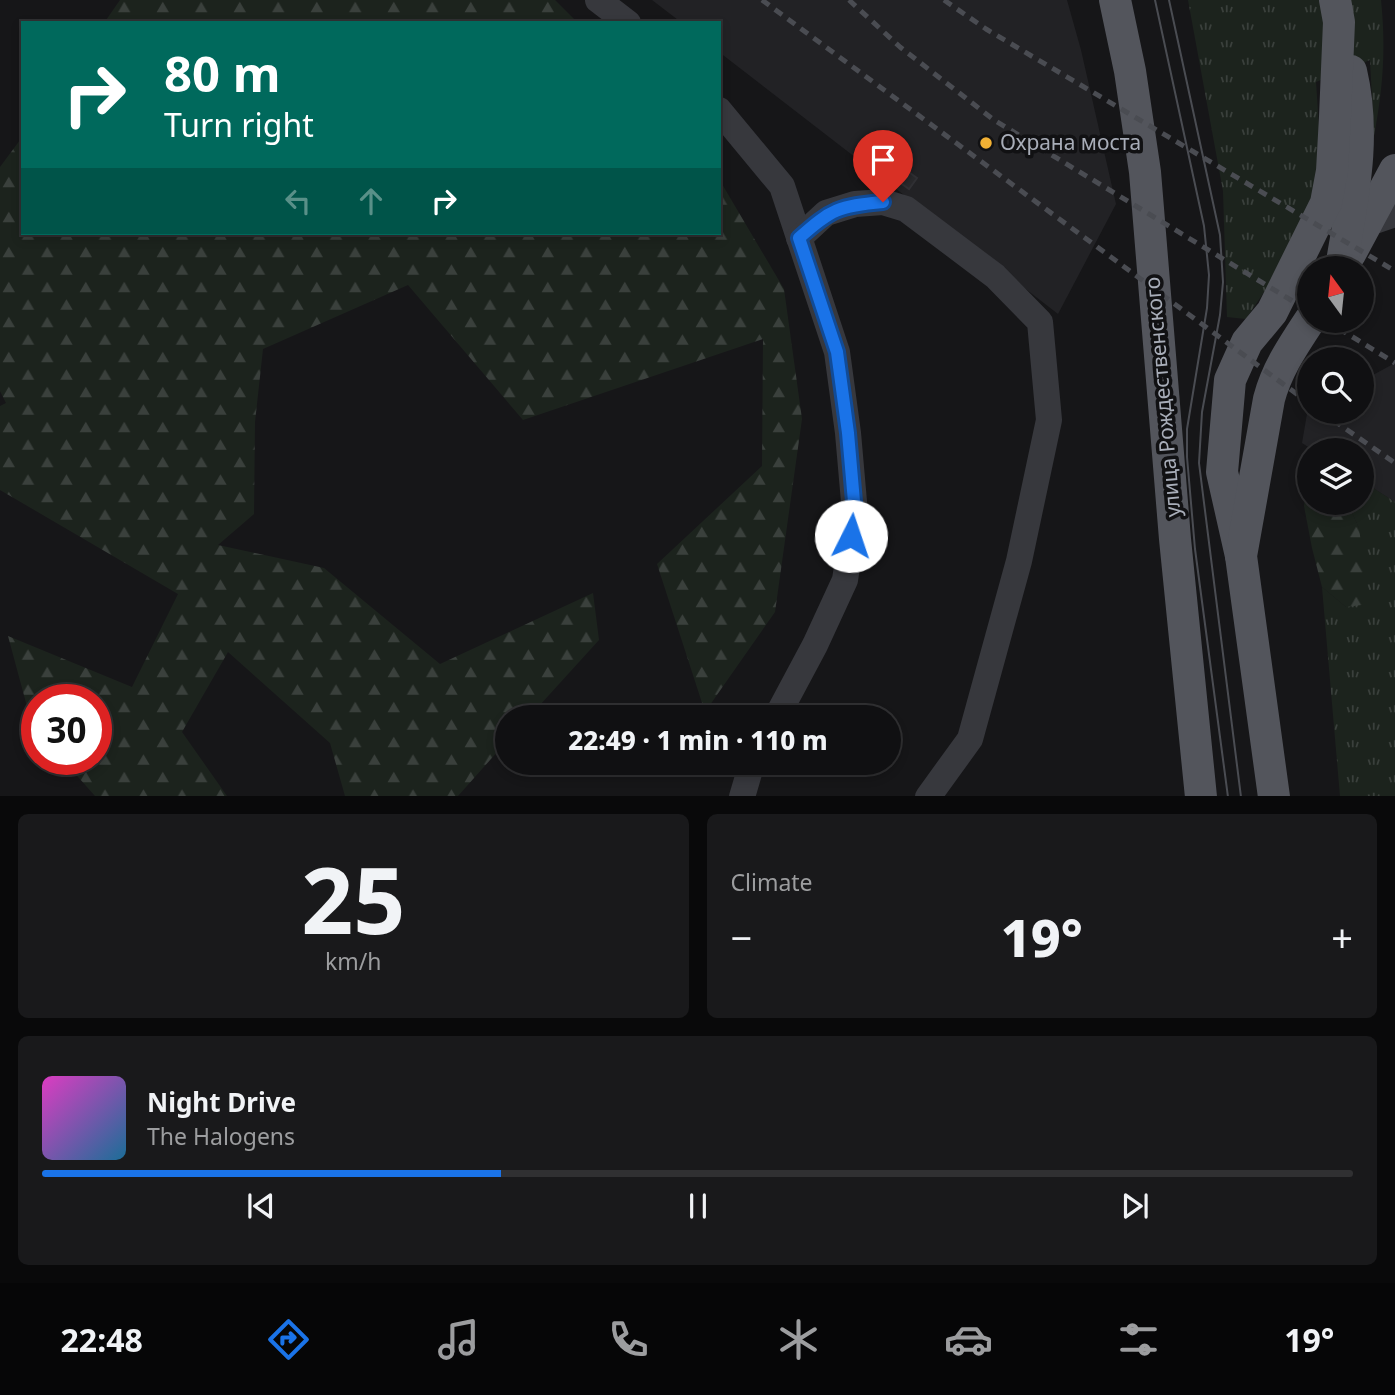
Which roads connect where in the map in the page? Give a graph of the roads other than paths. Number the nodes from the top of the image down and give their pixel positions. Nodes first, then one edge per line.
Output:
1 (598, 0) edge
2 (1115, 0) edge
3 (1337, 11) edge
4 (625, 21) edge
5 (721, 112) edge
6 (1395, 170) edge
7 (1382, 218) edge
8 (799, 238) junction
9 (1344, 256) edge
10 (1352, 256) edge
11 (1301, 333) edge
12 (1241, 556) junction
13 (783, 705) edge
14 (748, 775) edge
15 (742, 796) edge
16 (928, 796) edge
17 (1201, 796) edge
18 (1274, 796) edge

1 - 4 street
2 - 17 main road, улица Рождественского
3 - 9 main road
3 - 12 main road
5 - 8 street
6 - 7 main road
7 - 10 main road
8 - 13 street
8 - 16 street
11 - 12 main road
12 - 18 main road
14 - 15 street

